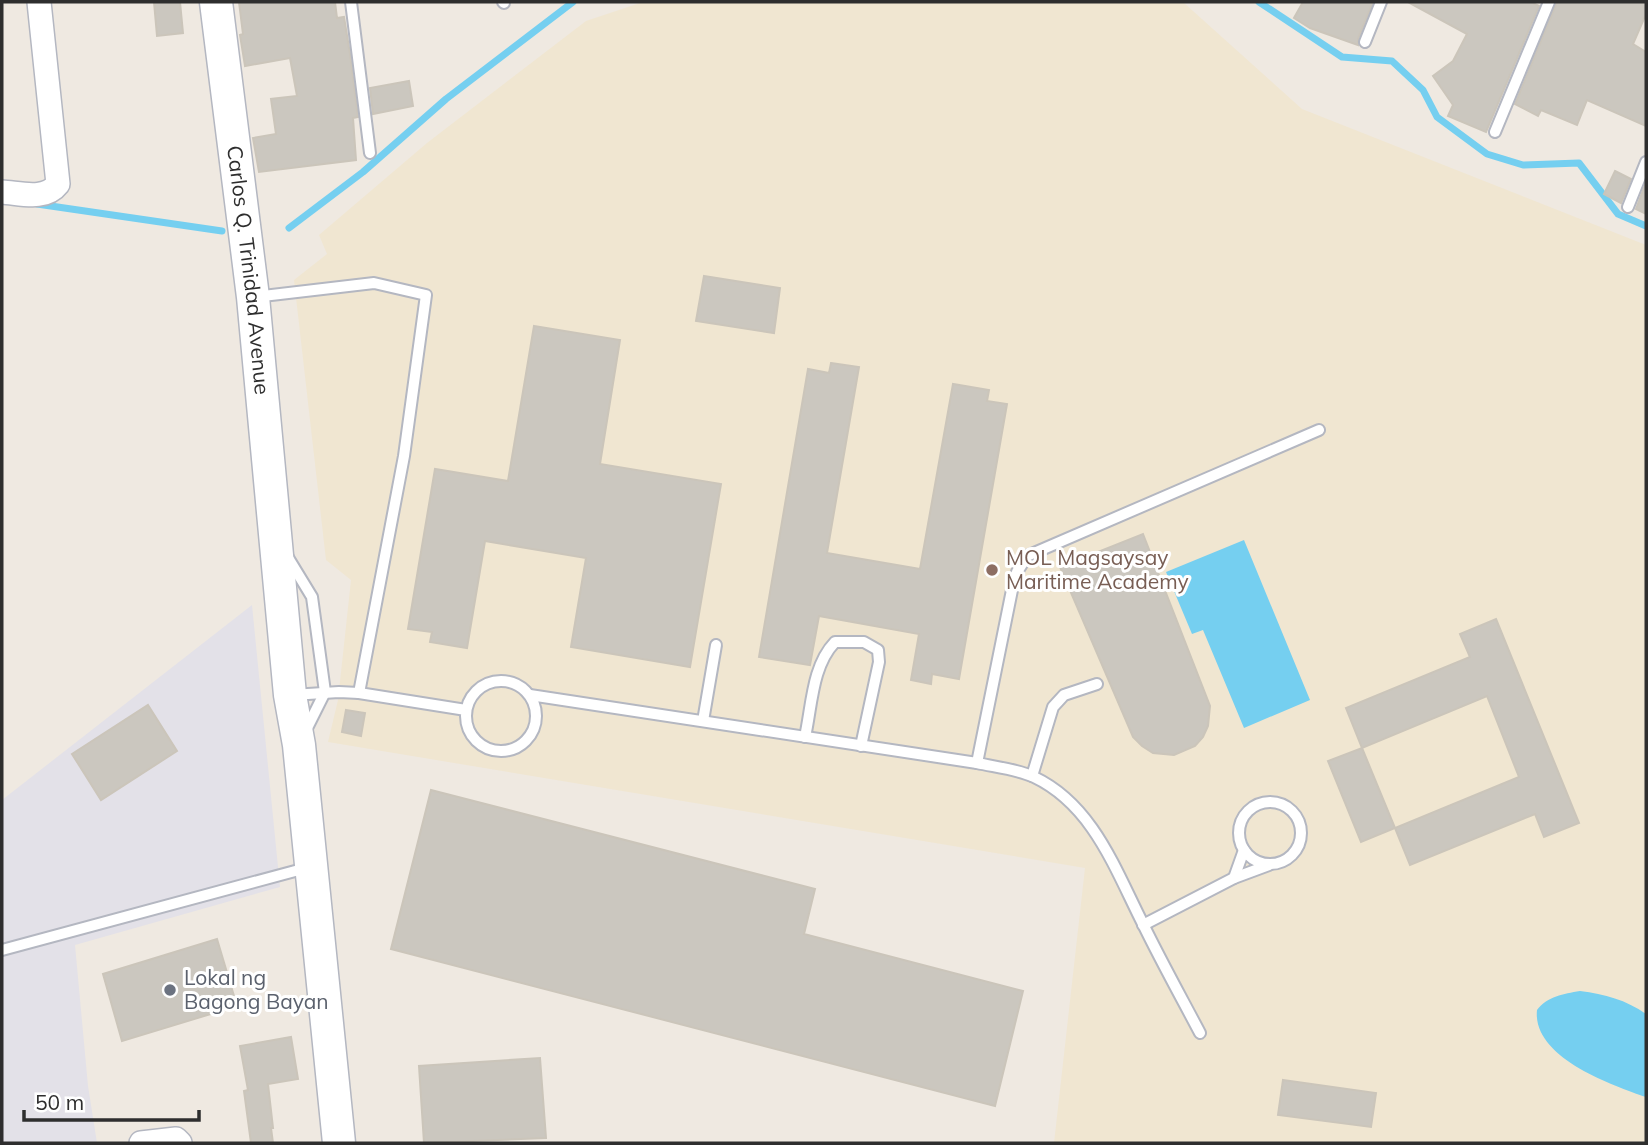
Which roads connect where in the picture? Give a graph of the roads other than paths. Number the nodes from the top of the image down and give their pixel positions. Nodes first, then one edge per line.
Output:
1 (38, 2) edge
2 (216, 2) edge
3 (351, 2) edge
4 (1381, 2) edge
5 (1549, 2) edge
6 (1365, 42) dead end
7 (1495, 132) dead end
8 (370, 153) dead end
9 (1646, 162) edge
10 (2, 192) edge
11 (1628, 207) dead end
12 (253, 297) junction
13 (1319, 430) dead end
14 (275, 540) junction
15 (716, 645) dead end
16 (1097, 684) dead end
17 (325, 692) junction
18 (359, 693) junction
19 (290, 695) junction
20 (530, 695) junction
21 (466, 710) junction
22 (703, 721) junction
23 (805, 737) junction
24 (299, 746) junction
25 (861, 746) junction
26 (977, 763) junction
27 (1032, 776) junction
28 (1244, 850) junction
29 (1269, 865) junction
30 (311, 866) junction
31 (1234, 878) junction
32 (1143, 925) junction
33 (2, 950) edge
34 (1200, 1033) dead end
35 (141, 1143) edge
36 (180, 1143) edge
37 (339, 1143) edge

1 - 10 street
2 - 12 main road, Carlos Q. Trinidad Avenue
3 - 8 lane
4 - 6 lane
5 - 7 lane
9 - 11 lane
12 - 14 main road, Carlos Q. Trinidad Avenue
12 - 18 lane
13 - 26 lane
14 - 17 lane, Carlos Q. Trinidad Avenue
14 - 19 main road, Carlos Q. Trinidad Avenue
15 - 22 lane
16 - 27 lane
17 - 18 lane
17 - 19 lane
17 - 24 lane
18 - 21 lane
19 - 24 main road, Carlos Q. Trinidad Avenue
20 - 21 lane
20 - 21 lane
20 - 22 lane
22 - 23 lane
23 - 25 lane
23 - 25 lane
24 - 30 main road, Carlos Q. Trinidad Avenue
25 - 26 lane
26 - 27 lane
27 - 32 lane
28 - 29 lane
28 - 29 lane
28 - 31 lane
29 - 31 lane
30 - 33 lane
30 - 37 main road, Carlos Q. Trinidad Avenue
31 - 32 lane
32 - 34 lane
35 - 36 street

